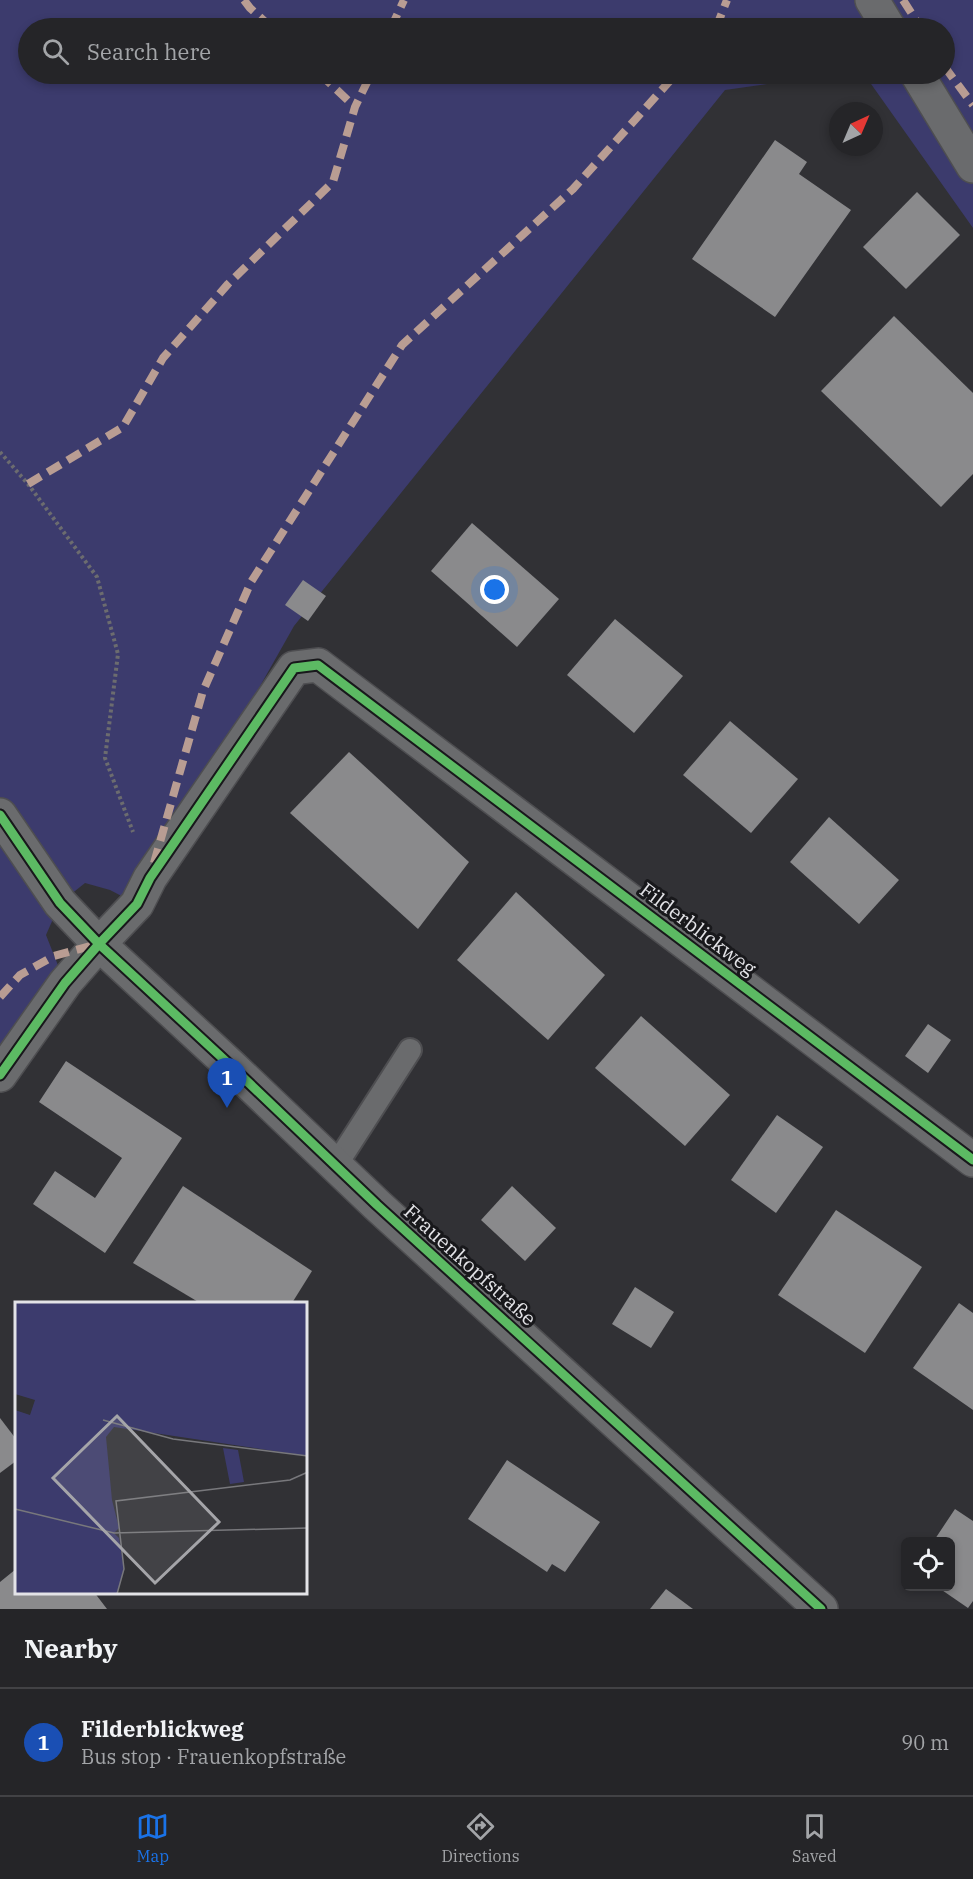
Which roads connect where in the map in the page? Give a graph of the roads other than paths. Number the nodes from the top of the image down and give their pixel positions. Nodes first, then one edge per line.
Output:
1 (872, 0) edge
2 (883, 18) edge
3 (923, 84) edge
4 (973, 166) edge
5 (0, 815) edge
6 (99, 944) junction
7 (410, 1050) dead end
8 (0, 1075) edge
9 (973, 1160) edge
10 (336, 1165) junction
11 (821, 1609) edge

1 - 2 street
3 - 4 street
5 - 6 street, Frauenkopfstraße
6 - 8 street, Filderblickweg
6 - 9 street, Filderblickweg
6 - 10 street, Frauenkopfstraße
7 - 10 lane
10 - 11 street, Frauenkopfstraße

